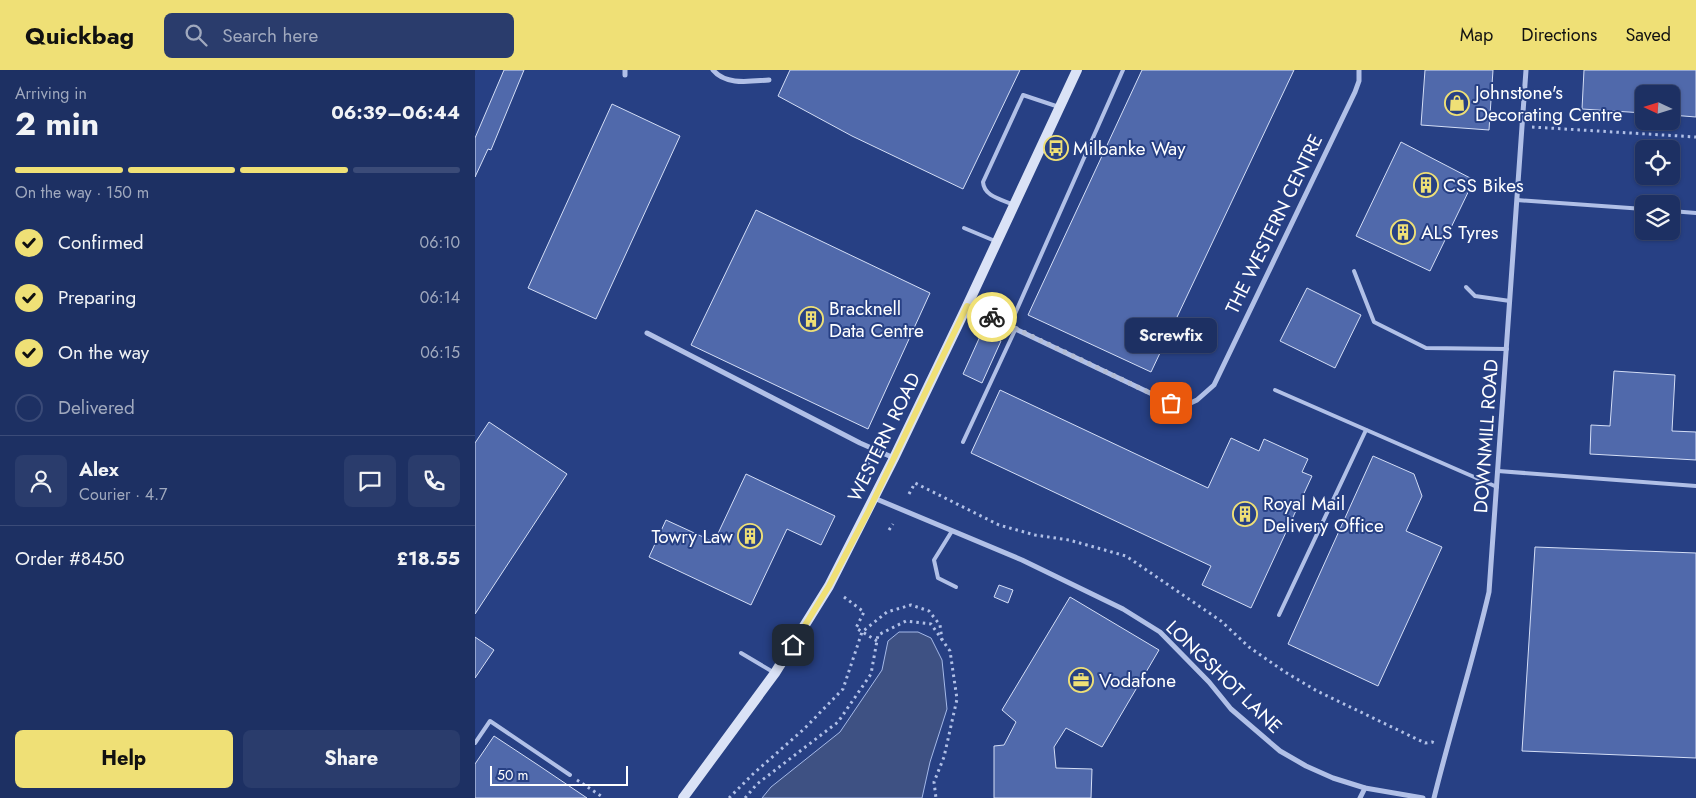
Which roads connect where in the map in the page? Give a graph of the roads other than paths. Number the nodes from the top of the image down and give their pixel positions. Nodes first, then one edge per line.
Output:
1 (713, 70) edge
2 (1077, 70) edge
3 (1123, 70) edge
4 (1359, 70) edge
5 (1526, 70) edge
6 (769, 80) dead end
7 (1525, 93) junction
8 (1542, 94) dead end
9 (1060, 108) junction
10 (1517, 200) junction
11 (1015, 205) junction
12 (1635, 208) edge
13 (1680, 212) edge
14 (1696, 213) edge
15 (964, 228) dead end
16 (997, 242) junction
17 (1353, 271) dead end
18 (1466, 287) dead end
19 (1510, 302) junction
20 (967, 306) junction
21 (1013, 327) junction
22 (647, 333) dead end
23 (1507, 349) junction
24 (1275, 390) dead end
25 (1366, 430) junction
26 (963, 442) dead end
27 (894, 458) junction
28 (1498, 472) junction
29 (1696, 486) edge
30 (1497, 488) junction
31 (874, 498) junction
32 (952, 531) junction
33 (956, 587) dead end
34 (1279, 615) dead end
35 (741, 653) dead end
36 (775, 673) junction
37 (475, 743) edge
38 (570, 775) road end
39 (1365, 788) junction
40 (683, 798) edge
41 (1360, 798) edge
42 (1423, 798) edge
43 (1434, 798) edge

1 - 6 street
2 - 9 street, WESTERN ROAD
3 - 21 lane
4 - 21 street, THE WESTERN CENTRE
5 - 7 street, DOWNMILL ROAD
7 - 8 lane
7 - 10 street, DOWNMILL ROAD
9 - 11 street, WESTERN ROAD
9 - 11 lane
10 - 12 lane
10 - 19 street, DOWNMILL ROAD
11 - 16 street, WESTERN ROAD
13 - 14 lane
15 - 16 lane
16 - 20 street, WESTERN ROAD
17 - 23 lane
18 - 19 lane
19 - 23 street, DOWNMILL ROAD
20 - 21 street, THE WESTERN CENTRE
20 - 27 street, WESTERN ROAD
21 - 26 lane
22 - 27 street
23 - 28 street, DOWNMILL ROAD
24 - 25 lane
25 - 30 lane
25 - 34 lane
27 - 31 street, WESTERN ROAD
28 - 29 lane
28 - 30 street, DOWNMILL ROAD
30 - 43 street, DOWNMILL ROAD
31 - 32 street, LONGSHOT LANE
31 - 36 street, WESTERN ROAD
32 - 33 lane
32 - 39 street, LONGSHOT LANE
35 - 36 lane
36 - 40 street, WESTERN ROAD
37 - 38 lane
39 - 41 street
39 - 42 street, LONGSHOT LANE

